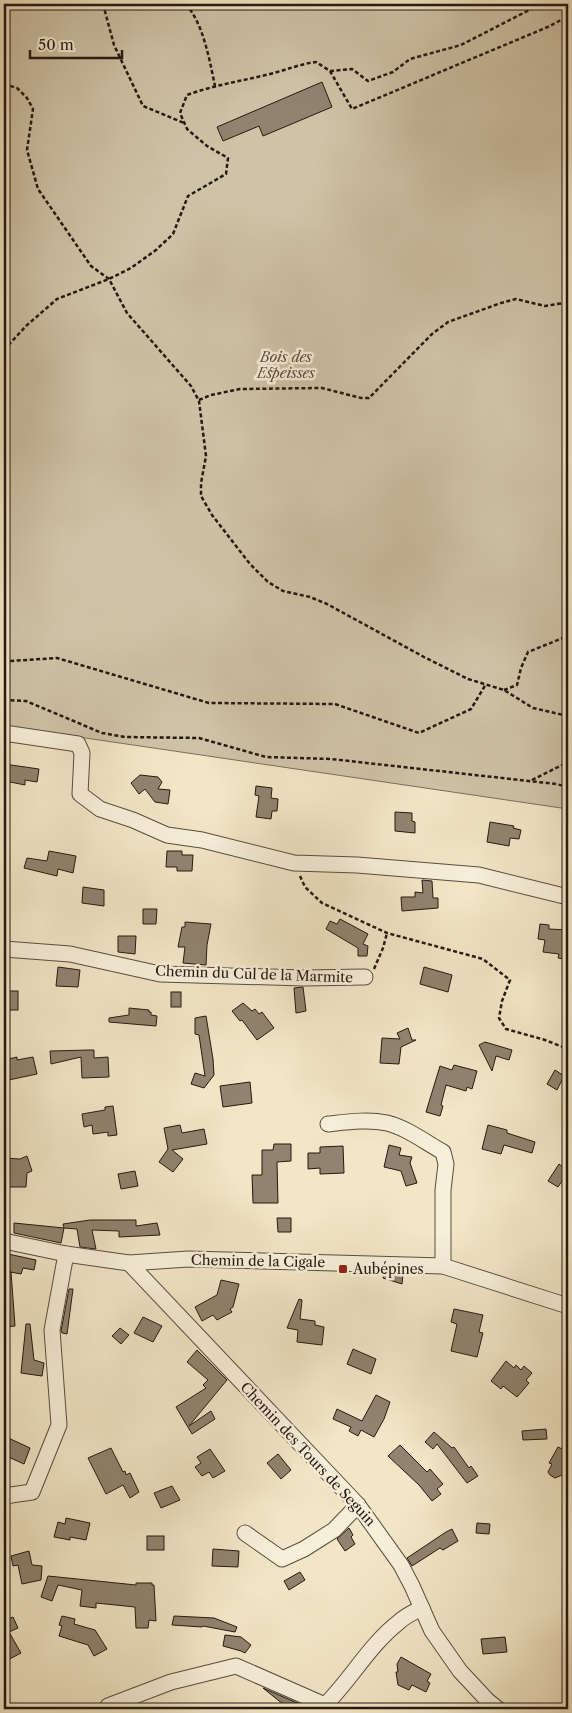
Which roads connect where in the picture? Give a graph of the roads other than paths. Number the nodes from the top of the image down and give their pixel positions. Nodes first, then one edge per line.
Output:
1 (4, 733) edge
2 (568, 897) edge
3 (4, 949) edge
4 (365, 977) road end
5 (328, 1124) dead end
6 (4, 1241) edge
7 (66, 1254) junction
8 (129, 1263) junction
9 (443, 1266) junction
10 (568, 1306) edge
11 (4, 1498) edge
12 (358, 1505) junction
13 (245, 1533) dead end
14 (422, 1608) junction
15 (108, 1706) dead end
16 (323, 1707) edge
17 (498, 1709) edge

1 - 2 street
3 - 4 street, Chemin du Cul de la Marmite
5 - 9 street
6 - 7 street, Chemin de la Cigale
7 - 8 street, Chemin de la Cigale
7 - 11 street
8 - 9 street, Chemin de la Cigale
8 - 12 street, Chemin des Tours de Seguin
9 - 10 street, Chemin de la Cigale
12 - 13 street
12 - 14 street, Chemin des Tours de Seguin
14 - 16 street
14 - 17 street, Chemin des Tours de Seguin
15 - 16 street

